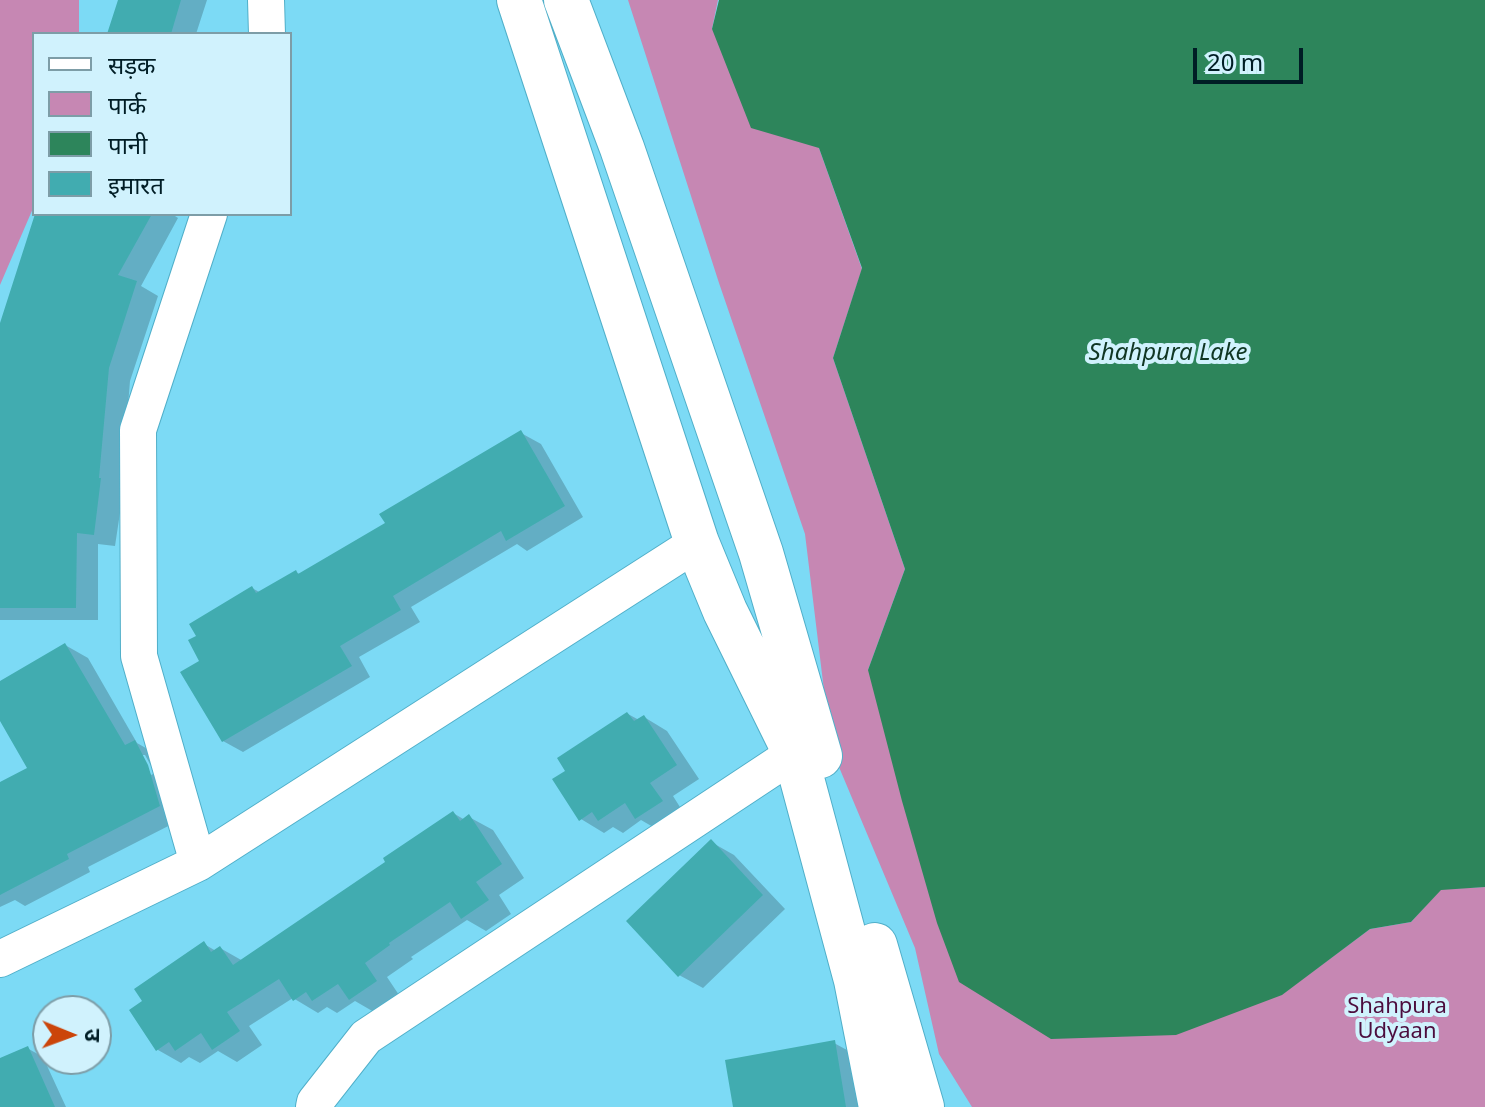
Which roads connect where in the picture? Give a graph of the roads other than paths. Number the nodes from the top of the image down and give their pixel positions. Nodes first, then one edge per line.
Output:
1 (266, 0) edge
2 (519, 0) edge
3 (566, 0) edge
4 (267, 32) edge
5 (208, 216) edge
6 (697, 543) junction
7 (795, 753) junction
8 (198, 863) junction
9 (0, 959) edge
10 (314, 1107) edge
11 (881, 1107) edge
12 (922, 1107) edge

1 - 4 street
2 - 6 street
3 - 12 street
5 - 8 street
6 - 7 street
6 - 8 street
7 - 10 street
7 - 11 street
8 - 9 street

